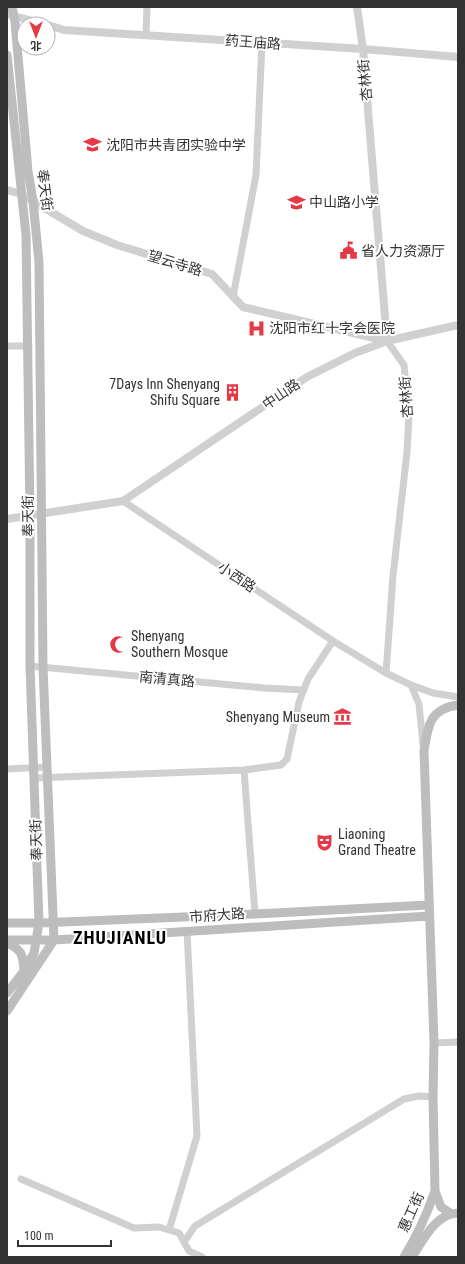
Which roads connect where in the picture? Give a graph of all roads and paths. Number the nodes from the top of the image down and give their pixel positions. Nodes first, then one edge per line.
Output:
1 (147, 7) edge
2 (357, 7) edge
3 (11, 12) edge
4 (22, 16) edge
5 (56, 28) edge
6 (146, 35) junction
7 (262, 43) junction
8 (363, 49) junction
9 (7, 55) edge
10 (458, 57) edge
11 (7, 190) edge
12 (21, 194) junction
13 (33, 200) junction
14 (233, 297) junction
15 (458, 325) edge
16 (387, 341) junction
17 (7, 346) edge
18 (29, 346) junction
19 (123, 501) junction
20 (42, 514) junction
21 (30, 516) junction
22 (7, 519) edge
23 (333, 640) junction
24 (30, 666) junction
25 (43, 667) junction
26 (386, 673) junction
27 (411, 685) junction
28 (304, 690) junction
29 (458, 697) edge
30 (458, 705) edge
31 (424, 751) junction
32 (47, 767) junction
33 (34, 768) junction
34 (7, 769) edge
35 (244, 770) junction
36 (34, 778) junction
37 (48, 778) junction
38 (428, 905) junction
39 (255, 914) junction
40 (429, 916) junction
41 (54, 922) junction
42 (7, 923) edge
43 (39, 923) junction
44 (187, 931) junction
45 (7, 940) edge
46 (37, 940) junction
47 (54, 940) junction
48 (7, 943) edge
49 (24, 971) junction
50 (7, 993) edge
51 (7, 1012) edge
52 (458, 1042) edge
53 (434, 1043) junction
54 (433, 1097) junction
55 (21, 1179) dead end
56 (436, 1191) junction
57 (454, 1213) edge
58 (169, 1230) junction
59 (184, 1242) junction
60 (202, 1257) edge
61 (404, 1257) edge
62 (412, 1257) edge

1 - 6 street
2 - 8 street, 杏林街
3 - 4 street
3 - 13 main road, 奉天街
5 - 6 street, 药王庙路
6 - 7 street, 药王庙路
7 - 8 street, 药王庙路
7 - 14 street
8 - 10 street, 药王庙路
8 - 16 street, 杏林街
9 - 12 main road, 奉天街
11 - 12 street, 望云寺路
12 - 13 street, 望云寺路
12 - 18 main road, 奉天街
13 - 14 street, 望云寺路
13 - 20 main road, 奉天街
14 - 16 street, 望云寺路
15 - 16 street, 中山路
16 - 19 street, 中山路
16 - 26 street, 杏林街
17 - 18 street
18 - 21 main road, 奉天街
19 - 20 street
19 - 23 street, 小西路
20 - 21 street
20 - 25 main road, 奉天街
21 - 22 street
21 - 24 main road, 奉天街
23 - 26 street, 小西路
23 - 28 street
24 - 25 street, 南清真路
24 - 33 main road, 奉天街
25 - 28 street, 南清真路
25 - 32 main road, 奉天街
26 - 27 street, 小西路
27 - 29 street, 小西路
27 - 31 street
28 - 35 street
30 - 31 main road
31 - 38 main road
32 - 33 street
32 - 37 main road, 奉天街
33 - 34 street
33 - 36 main road, 奉天街
35 - 37 street
35 - 39 street
36 - 37 street
36 - 43 main road, 奉天街
37 - 41 main road, 奉天街
38 - 39 main road, 市府大路
38 - 40 main road
39 - 41 main road, 市府大路
40 - 44 main road, 市府大路
40 - 53 main road
41 - 43 main road, 市府大路
41 - 47 main road, 奉天街
42 - 43 main road, 市府大路
43 - 46 main road, 奉天街
44 - 47 main road, 市府大路
44 - 58 street
45 - 46 main road, 市府大路
46 - 47 main road, 市府大路
46 - 49 main road, 奉天街
47 - 51 main road
48 - 49 main road
49 - 50 main road, 奉天街
52 - 53 street
53 - 54 main road
54 - 56 main road
54 - 59 street
55 - 58 street
56 - 57 main road, 惠工街
56 - 61 main road, 惠工街
57 - 62 main road, 惠工街
58 - 59 street
59 - 60 street

